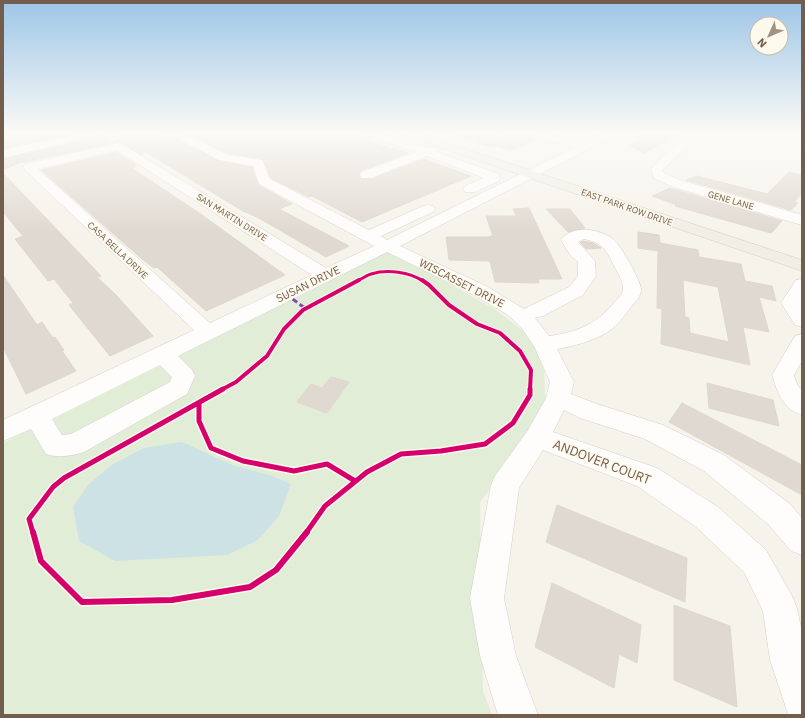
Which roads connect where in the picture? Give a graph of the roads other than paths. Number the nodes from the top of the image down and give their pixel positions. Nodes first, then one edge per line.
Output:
1 (29, 167) edge
2 (151, 167) edge
3 (259, 167) edge
4 (389, 167) edge
5 (466, 167) edge
6 (508, 167) edge
7 (544, 167) edge
8 (659, 167) edge
9 (530, 174) junction
10 (366, 175) dead end
11 (459, 194) dead end
12 (438, 204) dead end
13 (802, 220) edge
14 (376, 240) junction
15 (802, 266) edge
16 (325, 276) junction
17 (802, 284) edge
18 (520, 316) junction
19 (802, 321) edge
20 (208, 332) junction
21 (802, 341) edge
22 (544, 344) junction
23 (163, 354) junction
24 (558, 398) junction
25 (802, 406) edge
26 (36, 415) junction
27 (5, 424) edge
28 (537, 438) junction
29 (802, 540) edge
30 (802, 700) edge
31 (518, 715) edge

1 - 20 street, CASA BELLA DRIVE
2 - 16 street, SAN MARTIN DRIVE
3 - 14 street, WISCASSET DRIVE
4 - 10 street
5 - 11 street
6 - 9 main road, EAST PARK ROW DRIVE
7 - 9 street, SUSAN DRIVE
8 - 13 street, GENE LANE
9 - 14 street, SUSAN DRIVE
9 - 15 main road, EAST PARK ROW DRIVE
12 - 14 street
14 - 16 street, SUSAN DRIVE
14 - 18 street, WISCASSET DRIVE
16 - 20 street, SUSAN DRIVE
17 - 19 street
18 - 22 street, WISCASSET DRIVE
18 - 22 street
20 - 23 street, SUSAN DRIVE
21 - 25 street
22 - 24 street, WISCASSET DRIVE
23 - 26 street, SUSAN DRIVE
23 - 26 street
24 - 28 street, WISCASSET DRIVE
24 - 29 street
26 - 27 street, SUSAN DRIVE
28 - 30 street, ANDOVER COURT
28 - 31 street, WISCASSET DRIVE

